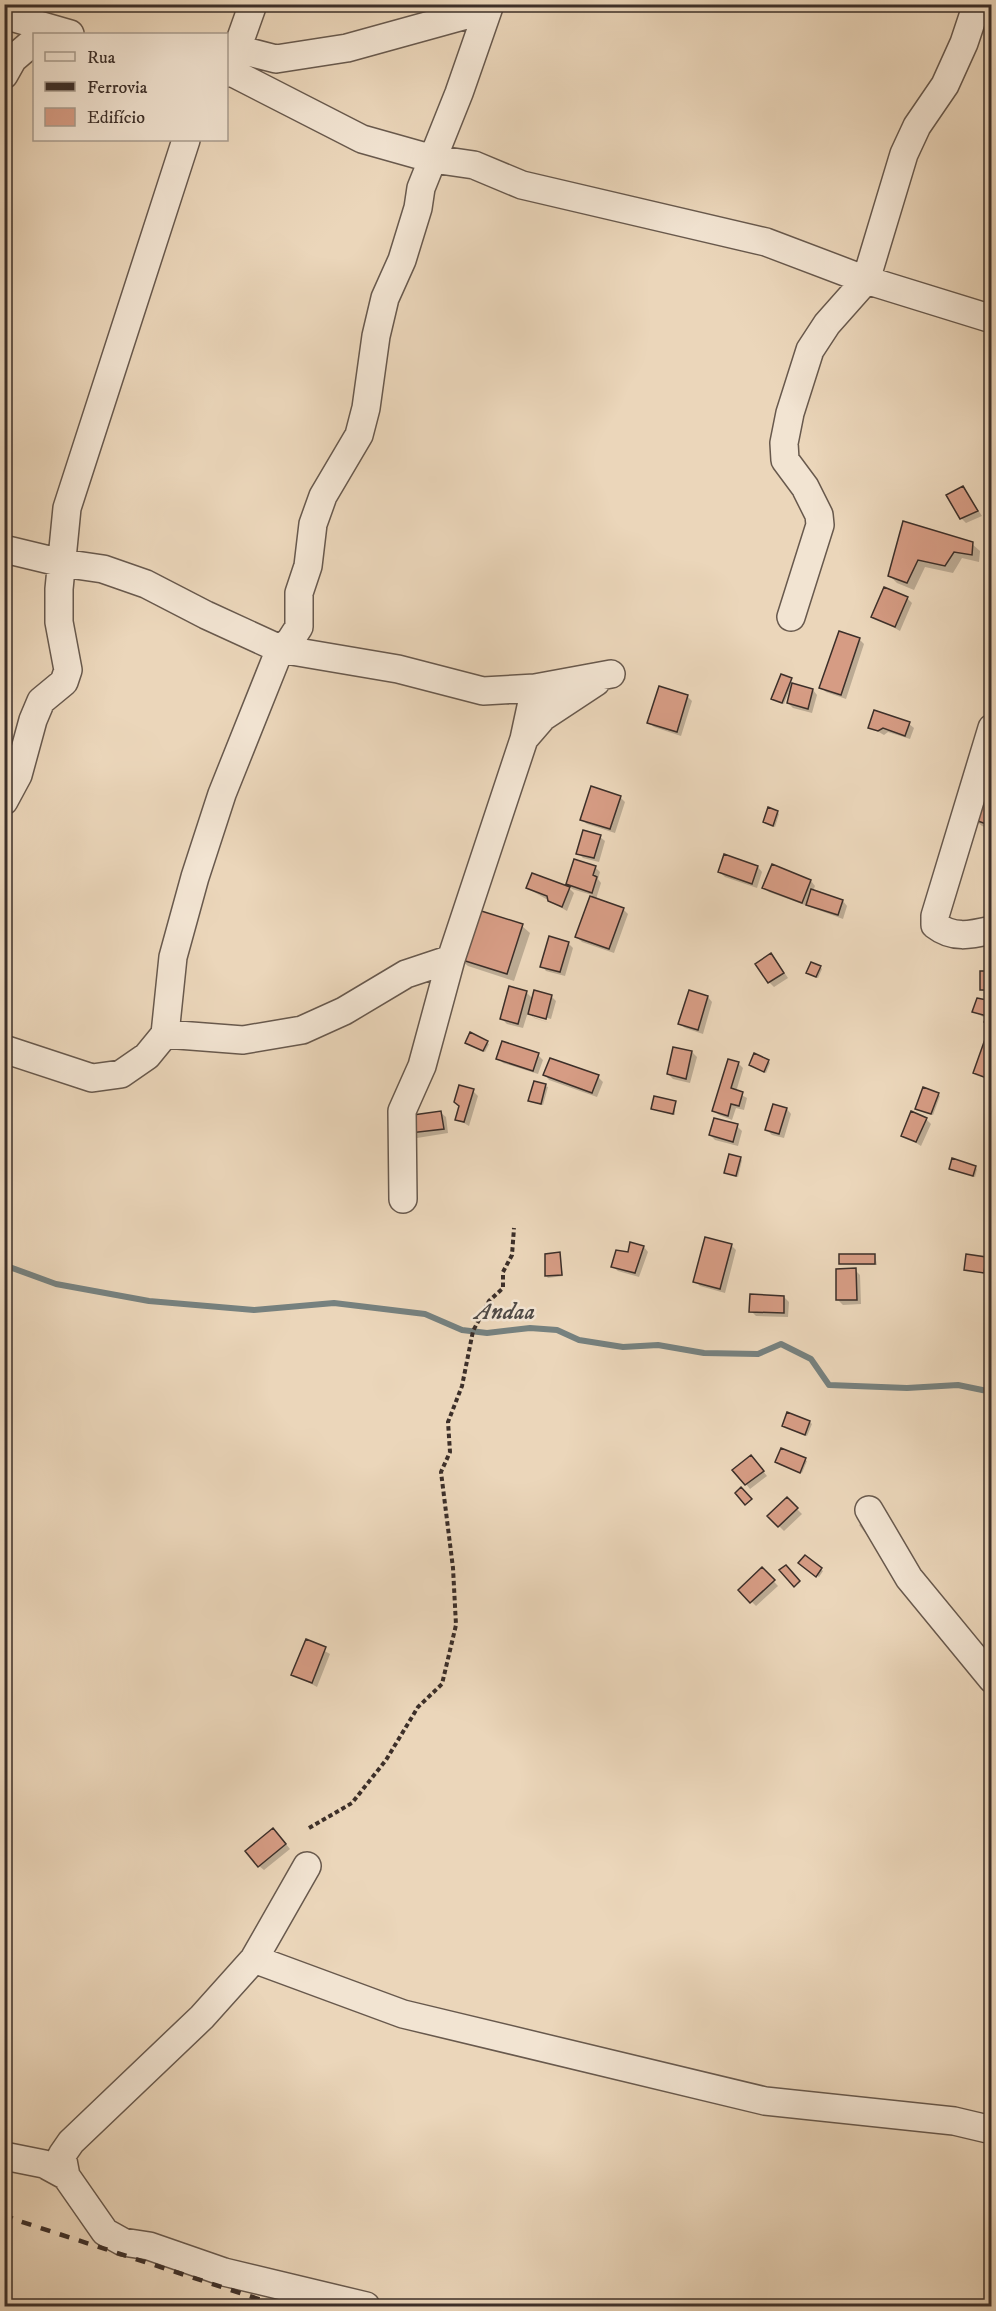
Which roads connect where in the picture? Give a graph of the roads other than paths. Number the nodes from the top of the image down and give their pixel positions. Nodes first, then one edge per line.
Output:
1 (253, 4) edge
2 (484, 4) edge
3 (489, 4) edge
4 (977, 4) edge
5 (16, 13) edge
6 (46, 33) edge
7 (33, 46) edge
8 (231, 69) edge
9 (4, 75) edge
10 (186, 141) edge
11 (433, 159) junction
12 (866, 280) junction
13 (992, 319) edge
14 (4, 549) edge
15 (62, 563) junction
16 (791, 617) dead end
17 (280, 649) junction
18 (535, 688) junction
19 (992, 728) edge
20 (524, 739) junction
21 (4, 801) edge
22 (992, 930) edge
23 (451, 959) junction
24 (165, 1034) junction
25 (4, 1049) edge
26 (404, 1199) dead end
27 (869, 1510) dead end
28 (992, 1679) edge
29 (307, 1866) dead end
30 (254, 1959) junction
31 (992, 2130) edge
32 (4, 2156) edge
33 (66, 2176) junction
34 (366, 2307) edge

1 - 8 street
2 - 8 street
3 - 11 street
4 - 12 street
5 - 6 street
7 - 9 street
8 - 11 street
10 - 15 street
11 - 12 street
11 - 17 street
12 - 13 street
12 - 16 street
14 - 15 street
15 - 17 street
15 - 21 street
17 - 18 street
17 - 24 street
18 - 20 street
18 - 20 street
19 - 22 street
20 - 23 street
23 - 24 street
23 - 26 street
24 - 25 street
27 - 28 street
29 - 30 street
30 - 31 street
30 - 33 street
32 - 33 street
33 - 34 street

